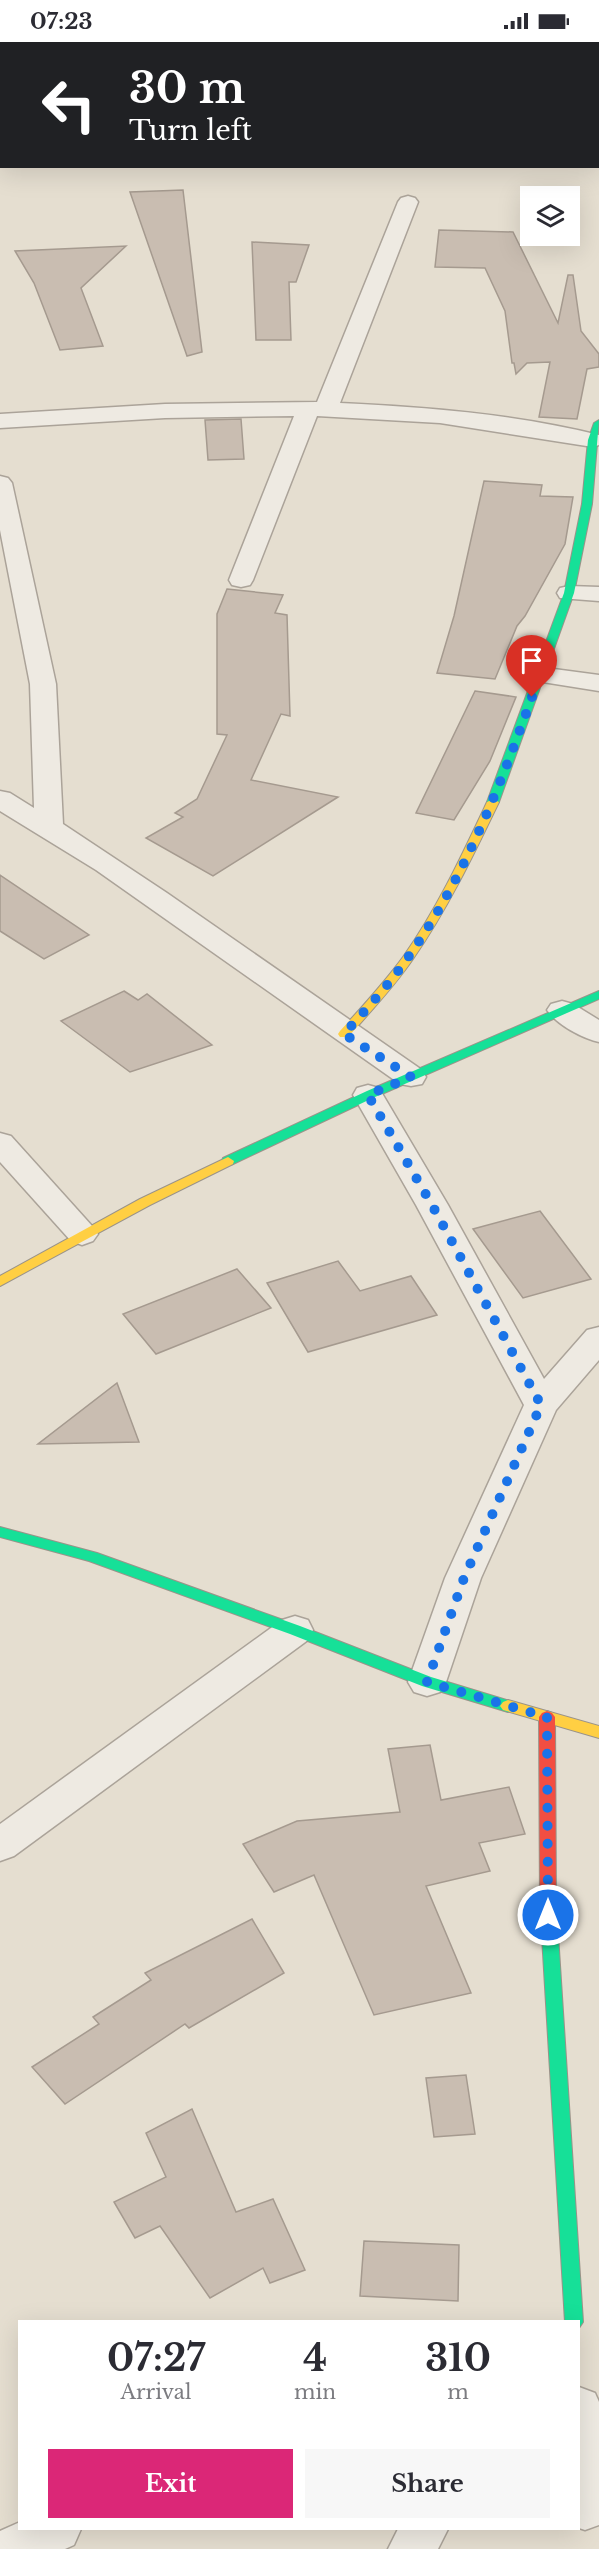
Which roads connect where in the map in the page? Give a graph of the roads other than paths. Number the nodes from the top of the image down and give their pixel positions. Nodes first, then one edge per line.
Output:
1 (408, 202) dead end
2 (317, 410) junction
3 (0, 421) edge
4 (596, 432) edge
5 (0, 483) edge
6 (241, 580) dead end
7 (569, 593) junction
8 (599, 594) edge
9 (539, 675) junction
10 (599, 683) edge
11 (0, 799) edge
12 (49, 827) junction
13 (599, 995) edge
14 (562, 1010) junction
15 (599, 1033) edge
16 (344, 1034) junction
17 (411, 1077) junction
18 (368, 1095) junction
19 (0, 1143) edge
20 (82, 1234) junction
21 (0, 1282) edge
22 (599, 1338) edge
23 (541, 1405) junction
24 (0, 1532) edge
25 (295, 1630) junction
26 (427, 1682) junction
27 (547, 1717) junction
28 (599, 1732) edge
29 (0, 1845) edge
30 (574, 2320) edge
31 (580, 2419) edge
32 (588, 2510) edge
33 (55, 2530) edge
34 (423, 2530) edge
35 (12, 2549) edge
36 (412, 2549) edge

1 - 2 street
2 - 3 street
2 - 4 street
2 - 6 street
4 - 7 street
5 - 12 street
7 - 8 street
7 - 9 street
9 - 10 street
9 - 16 street
11 - 12 street
12 - 16 street
13 - 14 street
14 - 15 street
14 - 17 street
16 - 17 street
17 - 18 street
18 - 20 street
18 - 23 street
19 - 20 street
20 - 21 street
22 - 23 street
23 - 26 street
24 - 25 street
25 - 26 street
25 - 29 street
26 - 27 street
27 - 28 street
27 - 30 street
31 - 32 street
33 - 35 street
34 - 36 street

